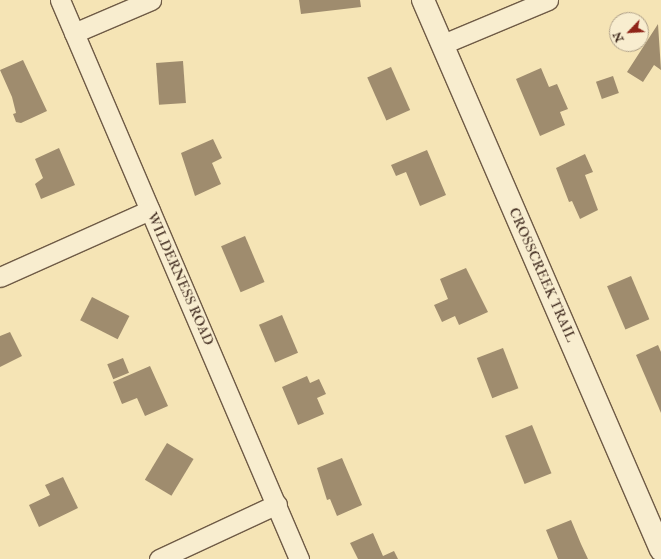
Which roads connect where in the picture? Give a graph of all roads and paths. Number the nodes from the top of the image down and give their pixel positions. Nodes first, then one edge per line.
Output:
1 (60, 0) edge
2 (151, 0) edge
3 (423, 0) edge
4 (548, 0) edge
5 (74, 33) junction
6 (443, 44) junction
7 (150, 210) junction
8 (0, 277) edge
9 (277, 504) junction
10 (661, 550) edge
11 (159, 559) edge
12 (299, 559) edge

1 - 5 street, WILDERNESS ROAD
2 - 5 street
3 - 6 street, CROSSCREEK TRAIL
4 - 6 street
5 - 7 street, WILDERNESS ROAD
6 - 10 street, CROSSCREEK TRAIL
7 - 8 street
7 - 9 street, WILDERNESS ROAD
9 - 11 street
9 - 12 street, WILDERNESS ROAD

